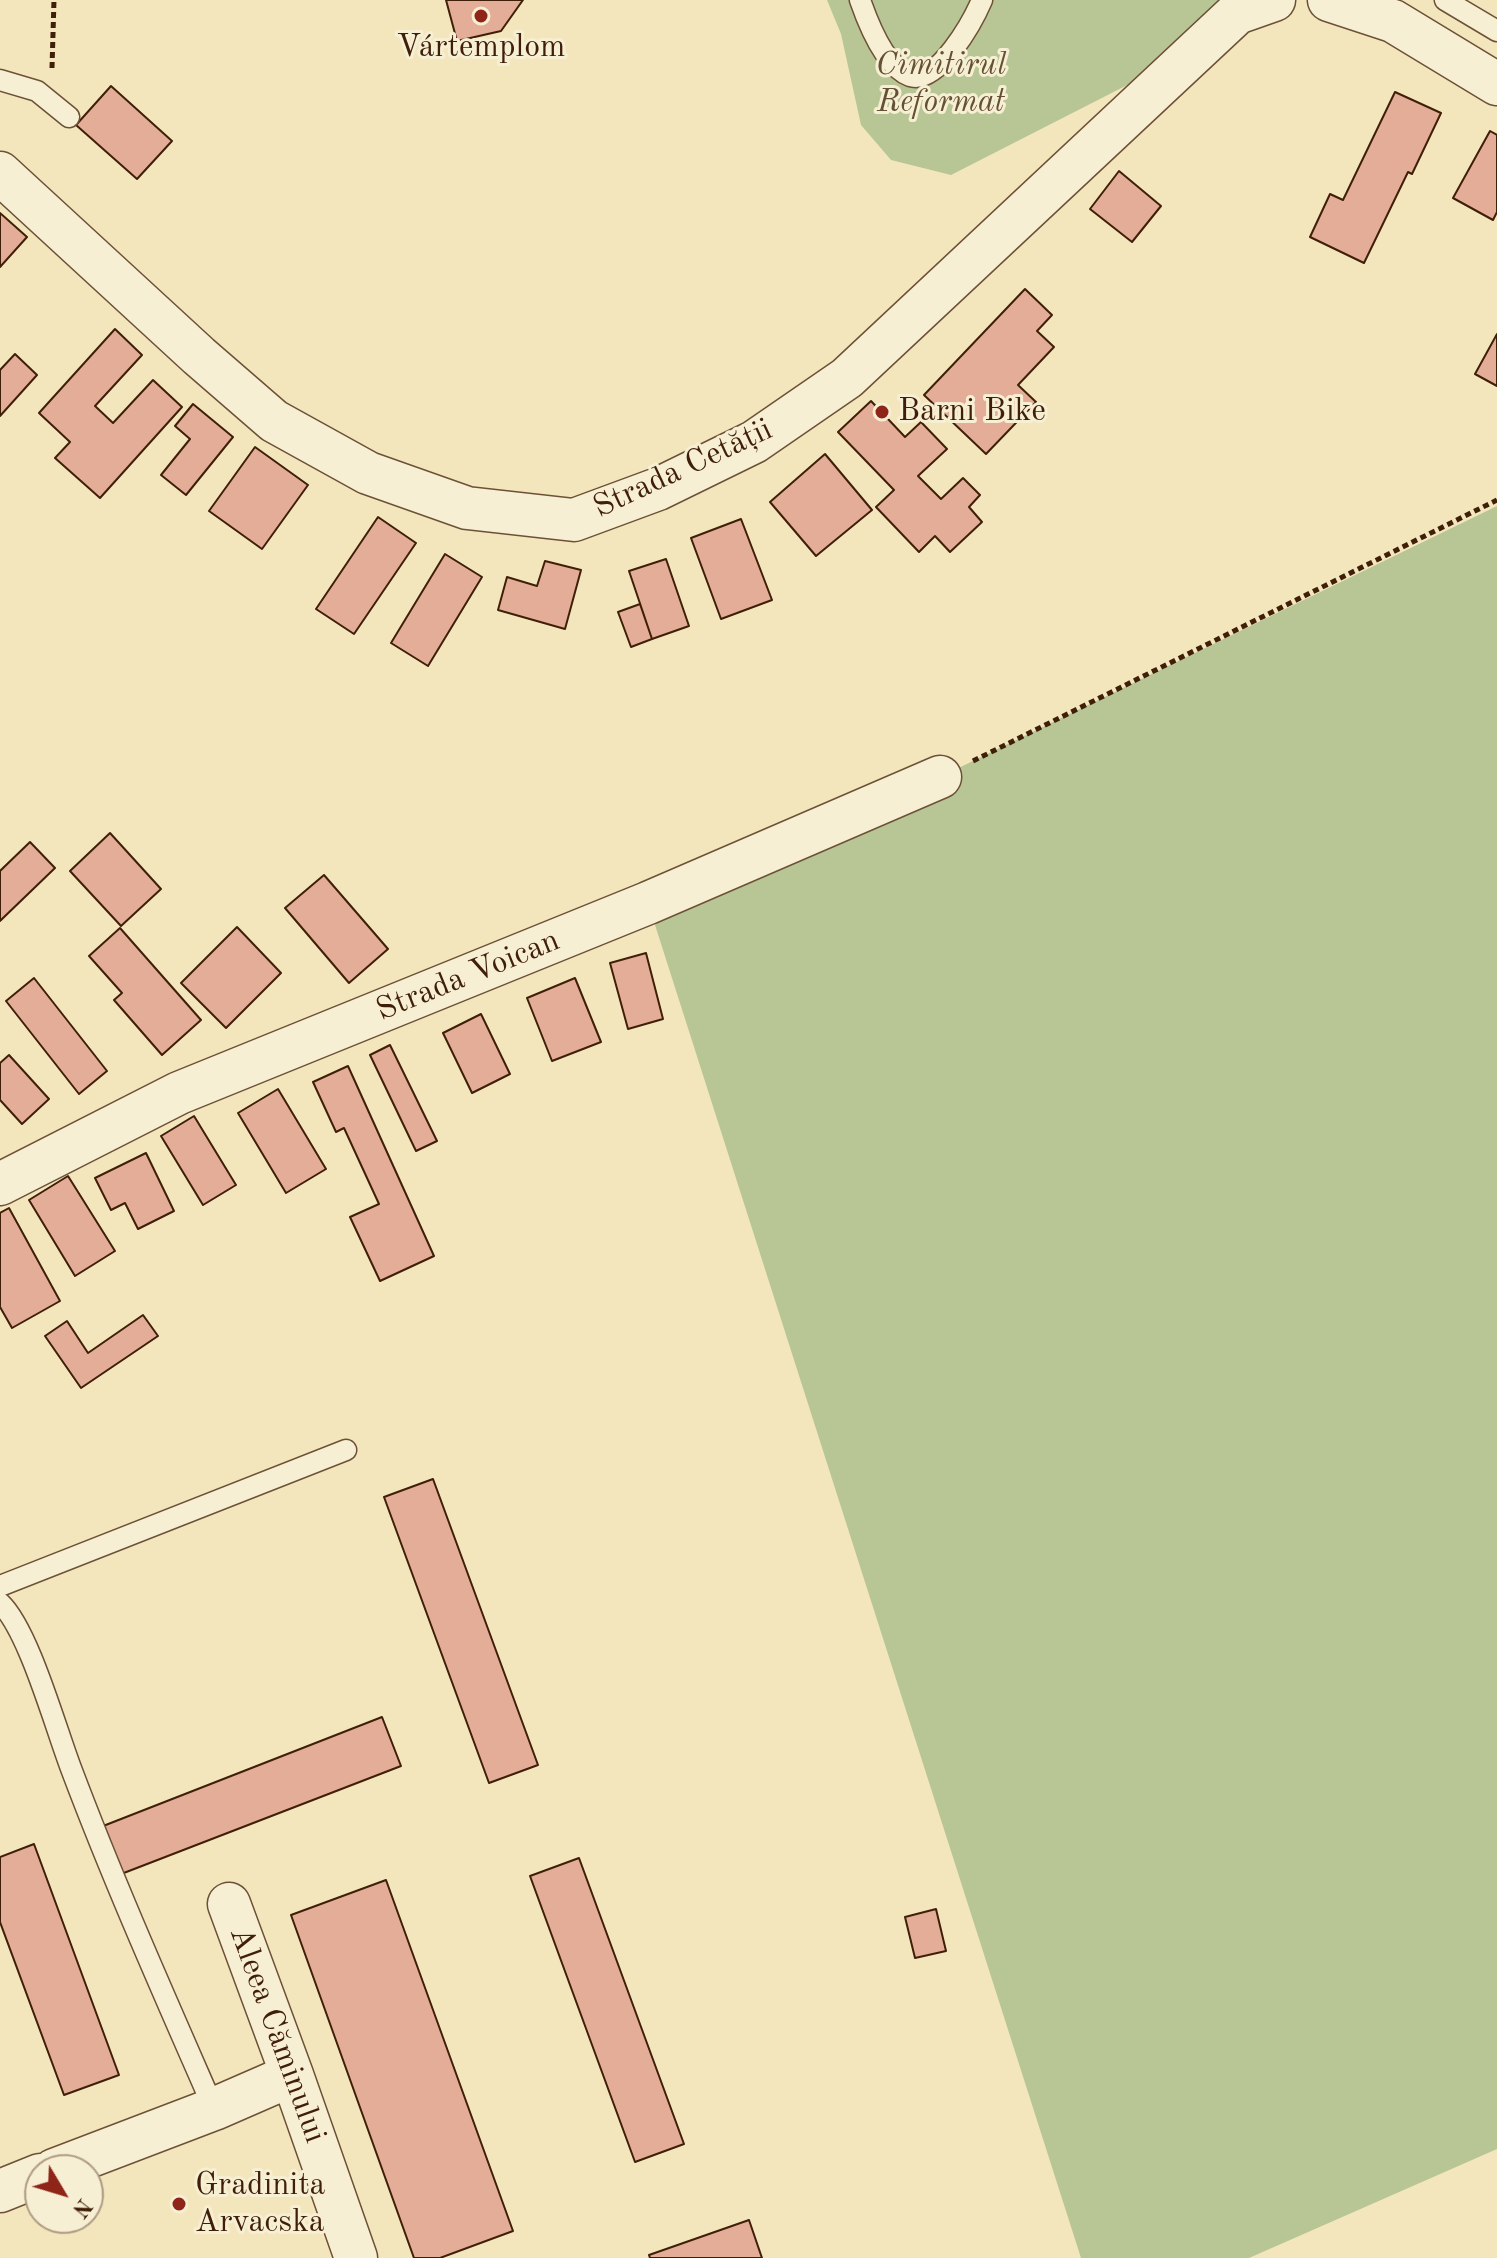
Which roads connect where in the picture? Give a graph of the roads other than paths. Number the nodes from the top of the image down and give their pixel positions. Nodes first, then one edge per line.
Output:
1 (860, 0) edge
2 (982, 0) edge
3 (1274, 0) edge
4 (1329, 0) edge
5 (1445, 0) edge
6 (1497, 31) edge
7 (0, 80) edge
8 (1497, 84) edge
9 (69, 117) road end
10 (0, 173) edge
11 (940, 777) road end
12 (0, 1184) edge
13 (346, 1450) dead end
14 (0, 1586) edge
15 (0, 1603) edge
16 (229, 1904) dead end
17 (292, 2075) junction
18 (214, 2109) junction
19 (96, 2154) edge
20 (24, 2181) edge
21 (0, 2191) edge
22 (356, 2258) edge

1 - 2 lane
3 - 10 street, Strada Cetății
4 - 8 street
5 - 6 lane
7 - 9 lane
11 - 12 street, Strada Voican
13 - 14 lane
15 - 18 lane
16 - 17 street, Aleea Căminului
17 - 18 street
17 - 22 street, Aleea Căminului
18 - 19 street
20 - 21 street

